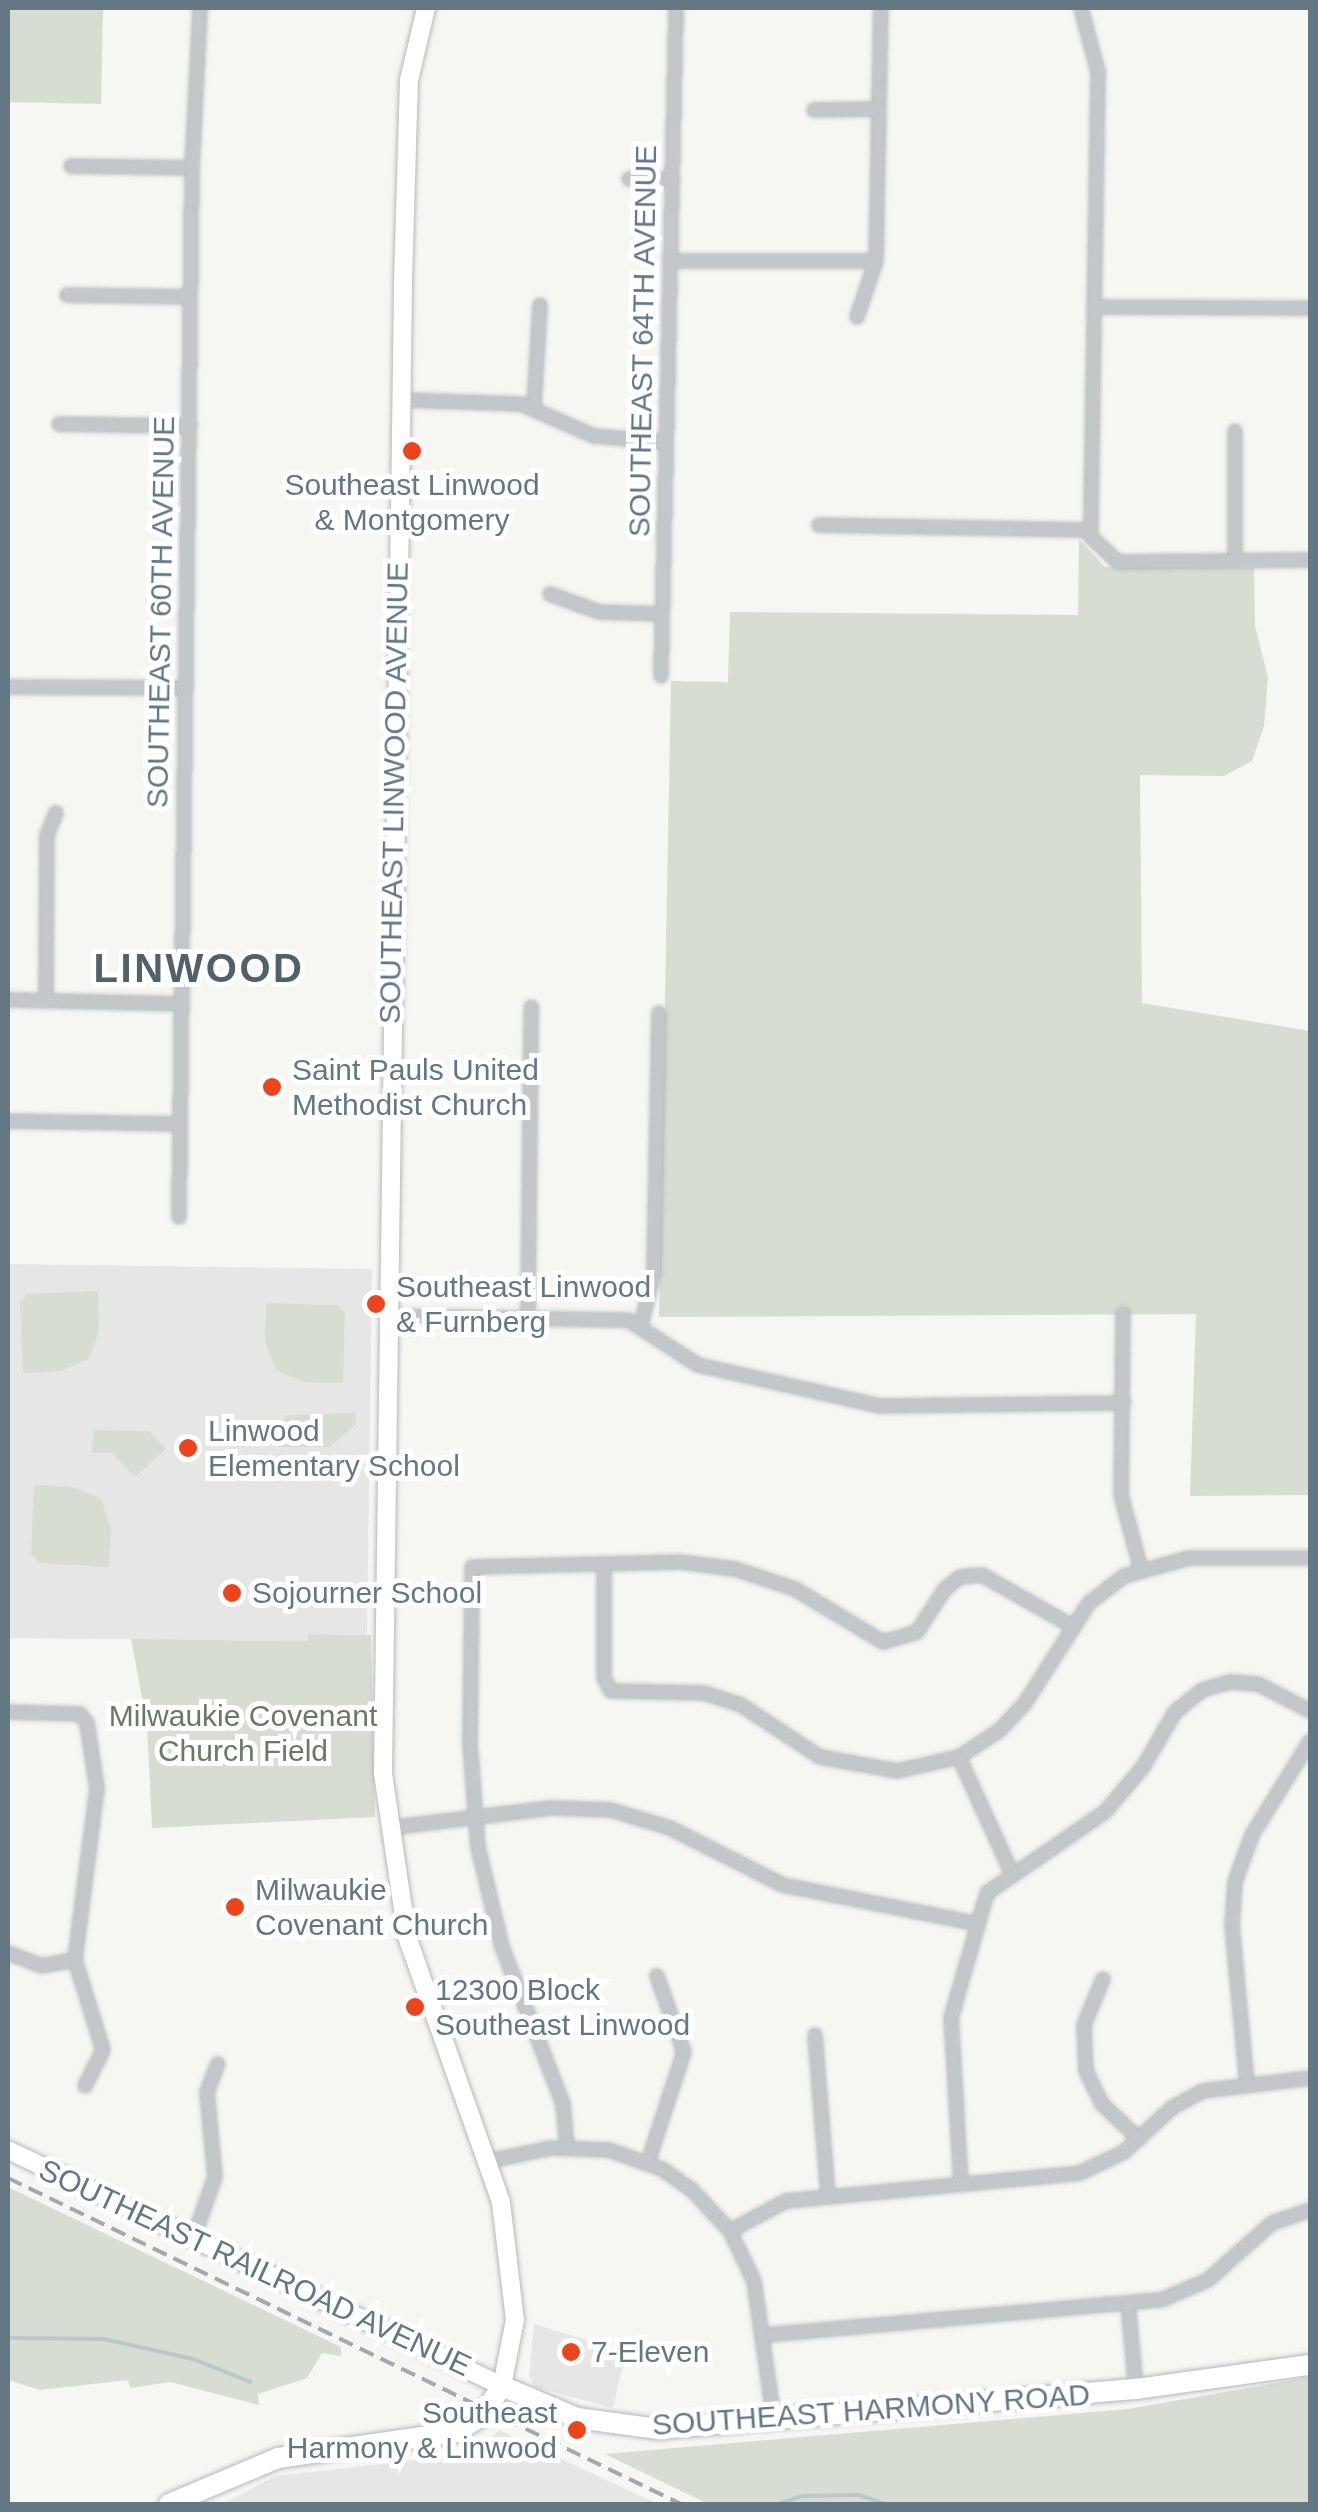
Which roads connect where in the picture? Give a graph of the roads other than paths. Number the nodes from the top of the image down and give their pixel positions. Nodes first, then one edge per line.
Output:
1 (200, 8) edge
2 (676, 8) edge
3 (881, 8) edge
4 (1081, 8) edge
5 (421, 12) edge
6 (878, 109) junction
7 (814, 110) dead end
8 (70, 166) dead end
9 (192, 168) junction
10 (629, 179) dead end
11 (673, 180) junction
12 (671, 261) junction
13 (876, 261) junction
14 (66, 295) dead end
15 (190, 297) junction
16 (540, 305) dead end
17 (1094, 307) junction
18 (1310, 308) edge
19 (856, 317) dead end
20 (401, 400) junction
21 (534, 406) junction
22 (59, 424) dead end
23 (190, 426) junction
24 (1236, 432) dead end
25 (665, 442) junction
26 (818, 525) dead end
27 (1090, 530) junction
28 (1235, 560) junction
29 (1310, 560) edge
30 (550, 594) dead end
31 (662, 614) junction
32 (661, 676) dead end
33 (8, 686) edge
34 (184, 688) junction
35 (56, 813) dead end
36 (8, 1000) edge
37 (46, 1001) junction
38 (180, 1004) junction
39 (531, 1007) dead end
40 (659, 1013) dead end
41 (8, 1121) edge
42 (178, 1124) junction
43 (179, 1217) dead end
44 (1123, 1314) dead end
45 (387, 1316) junction
46 (528, 1316) junction
47 (641, 1326) junction
48 (1124, 1404) junction
49 (1310, 1558) edge
50 (604, 1565) junction
51 (1141, 1569) junction
52 (1074, 1627) junction
53 (8, 1712) edge
54 (1310, 1712) edge
55 (1310, 1741) edge
56 (959, 1758) junction
57 (474, 1816) junction
58 (388, 1828) junction
59 (1012, 1874) junction
60 (973, 1924) junction
61 (8, 1953) edge
62 (76, 1960) junction
63 (657, 1976) dead end
64 (1103, 1979) dead end
65 (815, 2035) dead end
66 (218, 2064) dead end
67 (1310, 2078) edge
68 (1247, 2084) junction
69 (85, 2086) dead end
70 (1140, 2138) junction
71 (567, 2147) junction
72 (8, 2150) edge
73 (489, 2161) junction
74 (648, 2162) junction
75 (960, 2184) junction
76 (828, 2195) junction
77 (1310, 2210) edge
78 (730, 2231) junction
79 (194, 2239) junction
80 (1128, 2303) junction
81 (766, 2335) junction
82 (1310, 2365) edge
83 (502, 2386) junction
84 (1136, 2389) junction
85 (774, 2420) junction
86 (170, 2504) edge

1 - 9 street, SOUTHEAST 60TH AVENUE
2 - 11 street, SOUTHEAST 64TH AVENUE
3 - 6 street
4 - 17 street
5 - 20 main road, SOUTHEAST LINWOOD AVENUE
6 - 7 street
6 - 13 street
8 - 9 street
9 - 15 street, SOUTHEAST 60TH AVENUE
10 - 11 street
11 - 12 street, SOUTHEAST 64TH AVENUE
12 - 13 street
12 - 25 street, SOUTHEAST 64TH AVENUE
13 - 19 street
14 - 15 street
15 - 23 street, SOUTHEAST 60TH AVENUE
16 - 21 street
17 - 18 street
17 - 27 street
20 - 21 street
20 - 45 main road, SOUTHEAST LINWOOD AVENUE
21 - 25 street
22 - 23 street
23 - 34 street, SOUTHEAST 60TH AVENUE
24 - 28 street
25 - 31 street, SOUTHEAST 64TH AVENUE
26 - 27 street
27 - 28 street
28 - 29 street
30 - 31 street
31 - 32 street, SOUTHEAST 64TH AVENUE
33 - 34 street
34 - 38 street, SOUTHEAST 60TH AVENUE
35 - 37 street
36 - 37 street
37 - 38 street
38 - 42 street, SOUTHEAST 60TH AVENUE
39 - 46 street
40 - 47 street
41 - 42 street
42 - 43 street, SOUTHEAST 60TH AVENUE
44 - 48 street
45 - 46 street
45 - 58 main road, SOUTHEAST LINWOOD AVENUE
46 - 47 street
47 - 48 street
48 - 51 street
49 - 51 street
50 - 52 street
50 - 56 street
50 - 57 street
51 - 52 street
52 - 56 street
53 - 62 street
54 - 59 street
55 - 68 street
56 - 59 street
57 - 58 street
57 - 60 street
57 - 71 street
58 - 73 main road, SOUTHEAST LINWOOD AVENUE
59 - 60 street
60 - 75 street
61 - 62 street
62 - 69 street
63 - 74 street
64 - 70 street
65 - 76 street
66 - 79 street
67 - 68 street
68 - 70 street
70 - 75 street
71 - 73 street
71 - 74 street
72 - 79 main road, SOUTHEAST RAILROAD AVENUE
73 - 83 main road, SOUTHEAST LINWOOD AVENUE
74 - 78 street
75 - 76 street
76 - 78 street
77 - 80 street
78 - 81 street
79 - 83 main road, SOUTHEAST RAILROAD AVENUE
80 - 81 street
80 - 84 street
81 - 85 street
82 - 84 main road, SOUTHEAST HARMONY ROAD
83 - 85 main road, SOUTHEAST HARMONY ROAD
83 - 86 main road
84 - 85 main road, SOUTHEAST HARMONY ROAD

